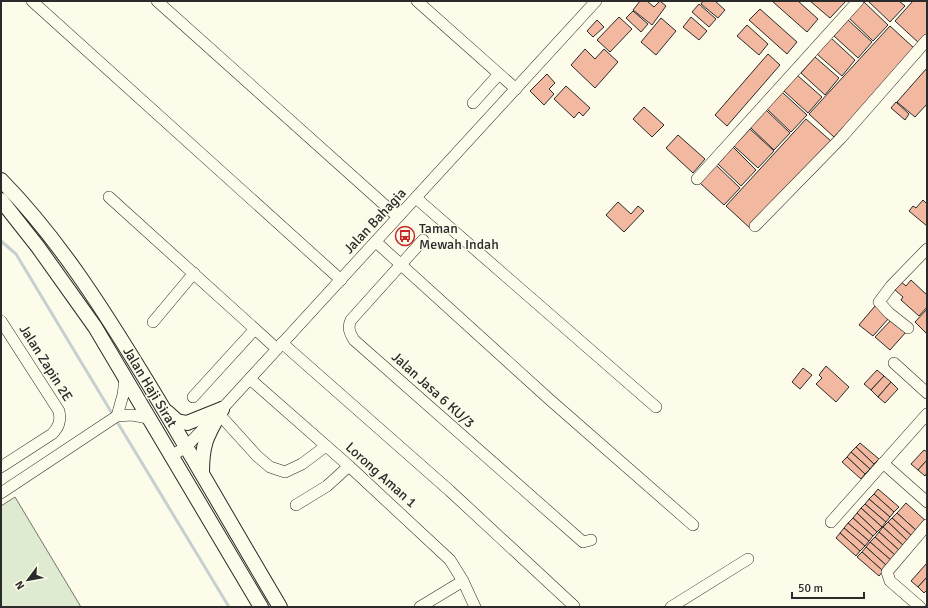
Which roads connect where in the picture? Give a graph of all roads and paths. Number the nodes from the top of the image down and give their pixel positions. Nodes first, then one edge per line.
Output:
1 (32, 1) edge
2 (156, 1) edge
3 (417, 1) edge
4 (596, 1) edge
5 (858, 1) edge
6 (927, 40) edge
7 (499, 74) junction
8 (516, 89) junction
9 (473, 103) dead end
10 (697, 179) dead end
11 (1, 180) edge
12 (109, 197) dead end
13 (416, 198) junction
14 (1, 200) edge
15 (398, 217) junction
16 (755, 226) dead end
17 (423, 240) dead end
18 (376, 242) junction
19 (927, 249) edge
20 (401, 264) junction
21 (194, 273) junction
22 (341, 280) junction
23 (1, 321) edge
24 (153, 322) dead end
25 (908, 328) dead end
26 (255, 329) junction
27 (280, 346) junction
28 (894, 364) dead end
29 (125, 379) junction
30 (250, 379) junction
31 (927, 393) edge
32 (193, 397) dead end
33 (656, 407) dead end
34 (164, 409) junction
35 (221, 411) junction
36 (927, 414) edge
37 (117, 416) junction
38 (148, 418) junction
39 (326, 446) junction
40 (186, 447) junction
41 (171, 456) junction
42 (883, 463) junction
43 (349, 466) junction
44 (1, 467) edge
45 (202, 476) junction
46 (1, 493) edge
47 (927, 502) edge
48 (296, 505) dead end
49 (831, 522) dead end
50 (693, 525) dead end
51 (927, 525) edge
52 (592, 540) dead end
53 (748, 559) dead end
54 (463, 581) junction
55 (574, 606) dead end
56 (261, 607) edge
57 (280, 607) edge
58 (420, 607) edge
59 (474, 607) edge
60 (671, 607) edge
61 (920, 607) edge

1 - 22 street
2 - 15 street
3 - 7 street
4 - 8 street, Jalan Bahagia
5 - 10 street
6 - 16 street
7 - 8 street
7 - 9 street
8 - 13 street, Jalan Bahagia
11 - 34 main road, Jalan Haji Sirat
12 - 21 street
13 - 15 street, Jalan Bahagia
13 - 33 street
14 - 29 main road, Jalan Haji Sirat
15 - 18 street, Jalan Bahagia
17 - 20 street, Jalan Jasa 6 KU/3
18 - 20 street
18 - 22 street, Jalan Bahagia
19 - 25 street
20 - 50 street
20 - 52 street, Jalan Jasa 6 KU/3
21 - 24 street
21 - 26 street
22 - 27 street, Jalan Bahagia
23 - 44 street, Jalan Zapin 2E
26 - 27 street
26 - 32 street
27 - 30 street, Jalan Bahagia
27 - 55 street
28 - 31 street
29 - 37 street
29 - 38 main road, Jalan Haji Sirat
30 - 35 street, Jalan Bahagia
30 - 39 street, Lorong Aman 1
34 - 35 main road
34 - 40 main road, Jalan Haji Sirat
35 - 39 street
35 - 40 street, Jalan Bahagia
35 - 45 main road
36 - 42 street
37 - 38 street
37 - 46 street
38 - 41 main road, Jalan Haji Sirat
39 - 43 street, Lorong Aman 1
40 - 41 street, Jalan Bahagia
40 - 45 main road, Jalan Haji Sirat
41 - 56 main road, Jalan Haji Sirat
42 - 47 street
42 - 49 street
43 - 48 street
43 - 54 street, Lorong Aman 1
45 - 57 main road, Jalan Haji Sirat
51 - 61 street
53 - 60 street
54 - 58 street
54 - 59 street, Lorong Aman 1

